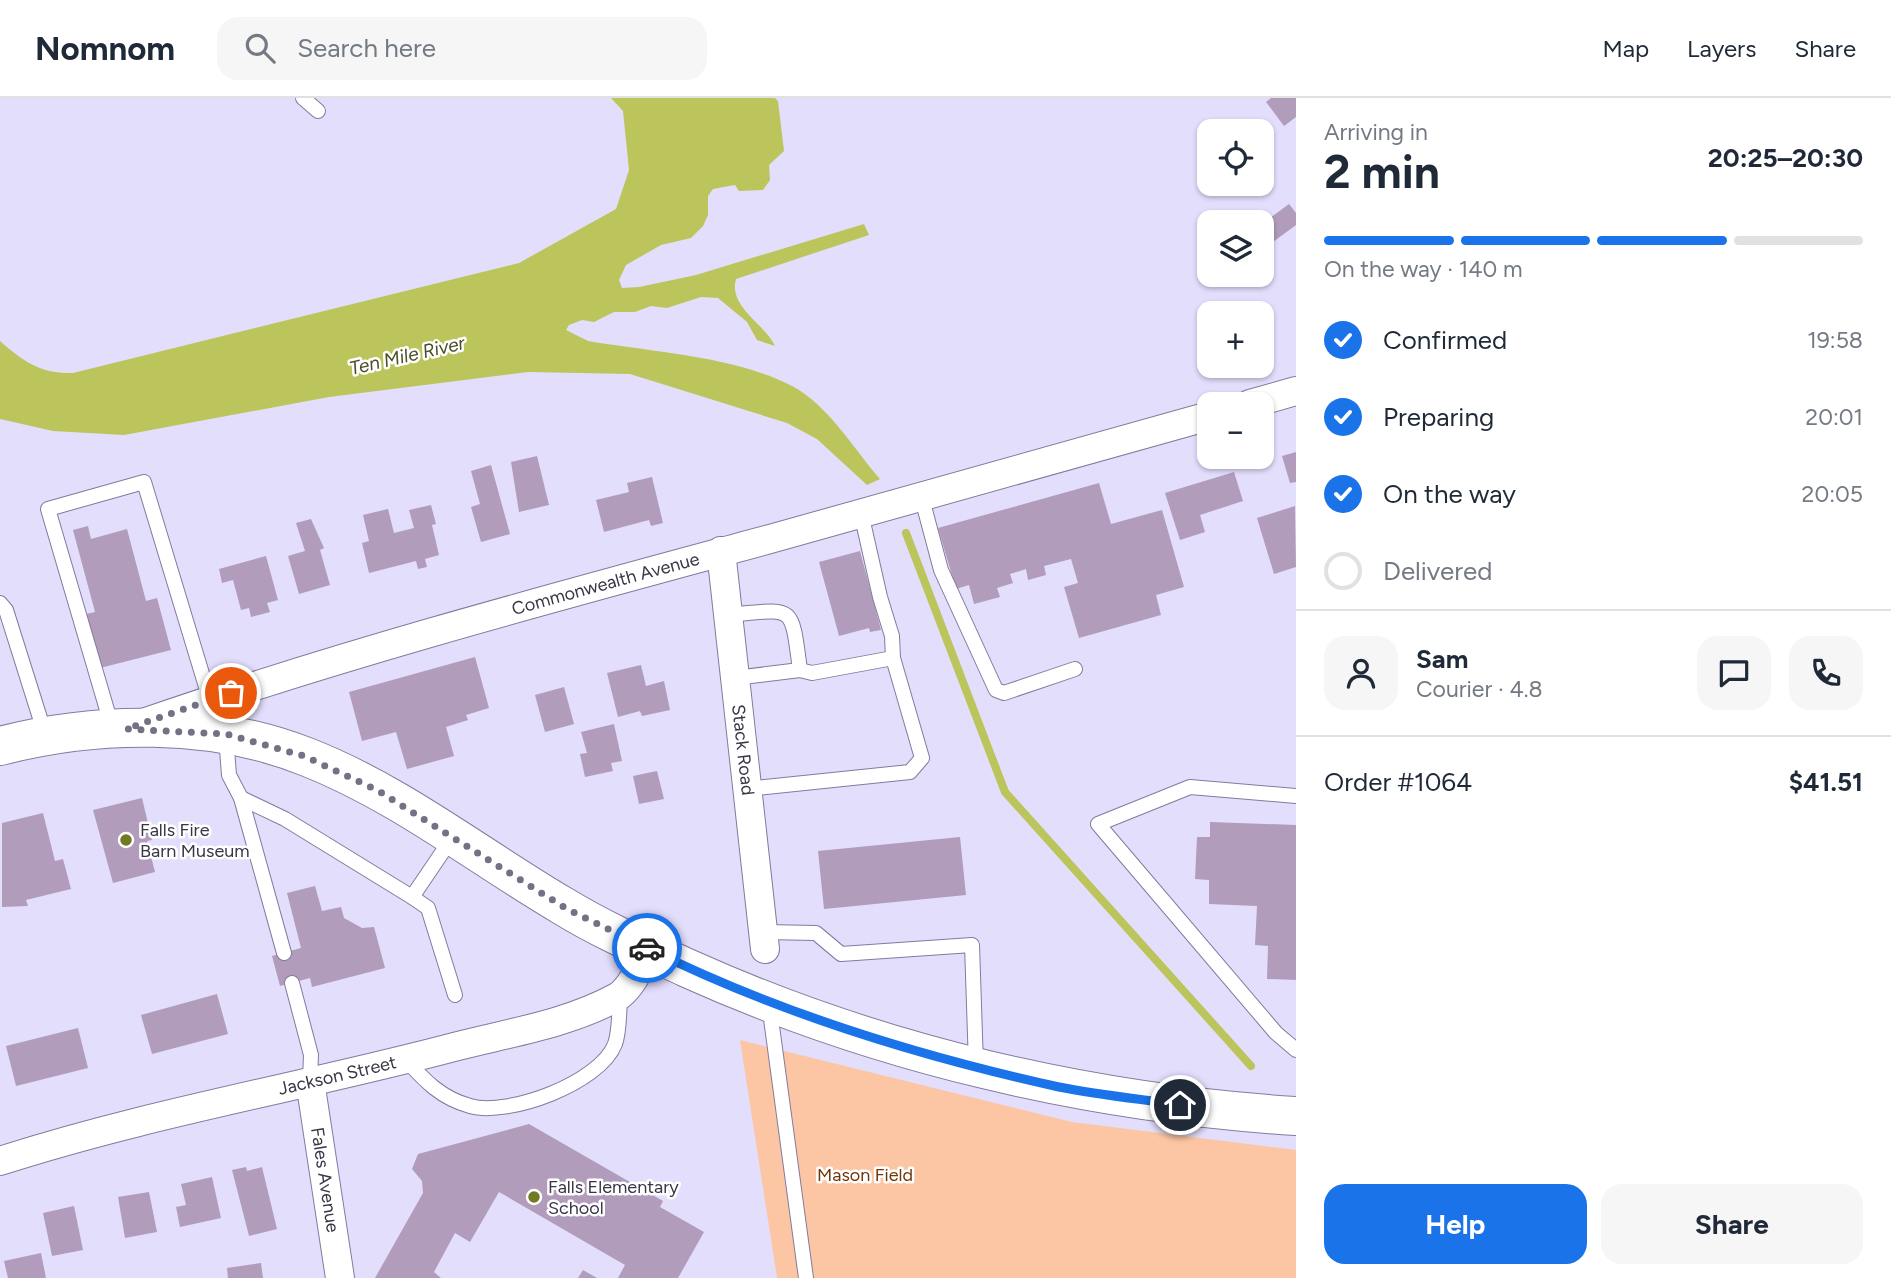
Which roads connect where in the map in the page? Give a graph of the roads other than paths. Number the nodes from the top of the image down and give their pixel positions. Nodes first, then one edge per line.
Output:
1 (303, 98) edge
2 (318, 111) dead end
3 (1296, 391) edge
4 (1274, 397) edge
5 (1197, 419) edge
6 (921, 495) junction
7 (861, 513) junction
8 (721, 551) junction
9 (0, 603) edge
10 (728, 615) junction
11 (892, 658) junction
12 (1075, 669) dead end
13 (800, 670) junction
14 (735, 678) junction
15 (211, 700) junction
16 (120, 730) junction
17 (226, 734) junction
18 (45, 736) junction
19 (0, 746) edge
20 (746, 789) junction
21 (1296, 796) edge
22 (241, 798) junction
23 (452, 838) junction
24 (412, 897) junction
25 (764, 940) joint
26 (651, 950) junction
27 (284, 953) dead end
28 (292, 984) dead end
29 (455, 995) dead end
30 (620, 995) junction
31 (768, 999) junction
32 (1296, 1050) edge
33 (406, 1059) junction
34 (976, 1066) junction
35 (310, 1082) junction
36 (1296, 1116) edge
37 (0, 1161) edge
38 (340, 1278) edge
39 (806, 1278) edge

1 - 2 lane
3 - 4 street
5 - 6 street, Commonwealth Avenue
6 - 7 street, Commonwealth Avenue
6 - 12 lane
7 - 8 street, Commonwealth Avenue
7 - 11 lane
8 - 10 street, Stack Road
8 - 15 street, Commonwealth Avenue
9 - 18 lane
10 - 13 lane
10 - 14 street, Stack Road
11 - 13 lane
11 - 20 lane
13 - 14 lane
14 - 20 street, Stack Road
15 - 16 street, Commonwealth Avenue
15 - 16 lane
16 - 17 main road
16 - 18 main road, Commonwealth Avenue
17 - 22 lane
17 - 23 main road
18 - 19 main road, Commonwealth Avenue
20 - 25 street, Stack Road
21 - 32 lane
22 - 24 lane
22 - 27 lane
23 - 24 lane
23 - 26 main road
24 - 29 lane
25 - 34 lane
26 - 30 street, Jackson Street
26 - 31 main road
28 - 35 lane
30 - 33 street, Jackson Street
30 - 33 lane
31 - 34 main road
31 - 39 lane
33 - 35 street, Jackson Street
34 - 36 main road
35 - 37 street, Jackson Street
35 - 38 street, Fales Avenue

